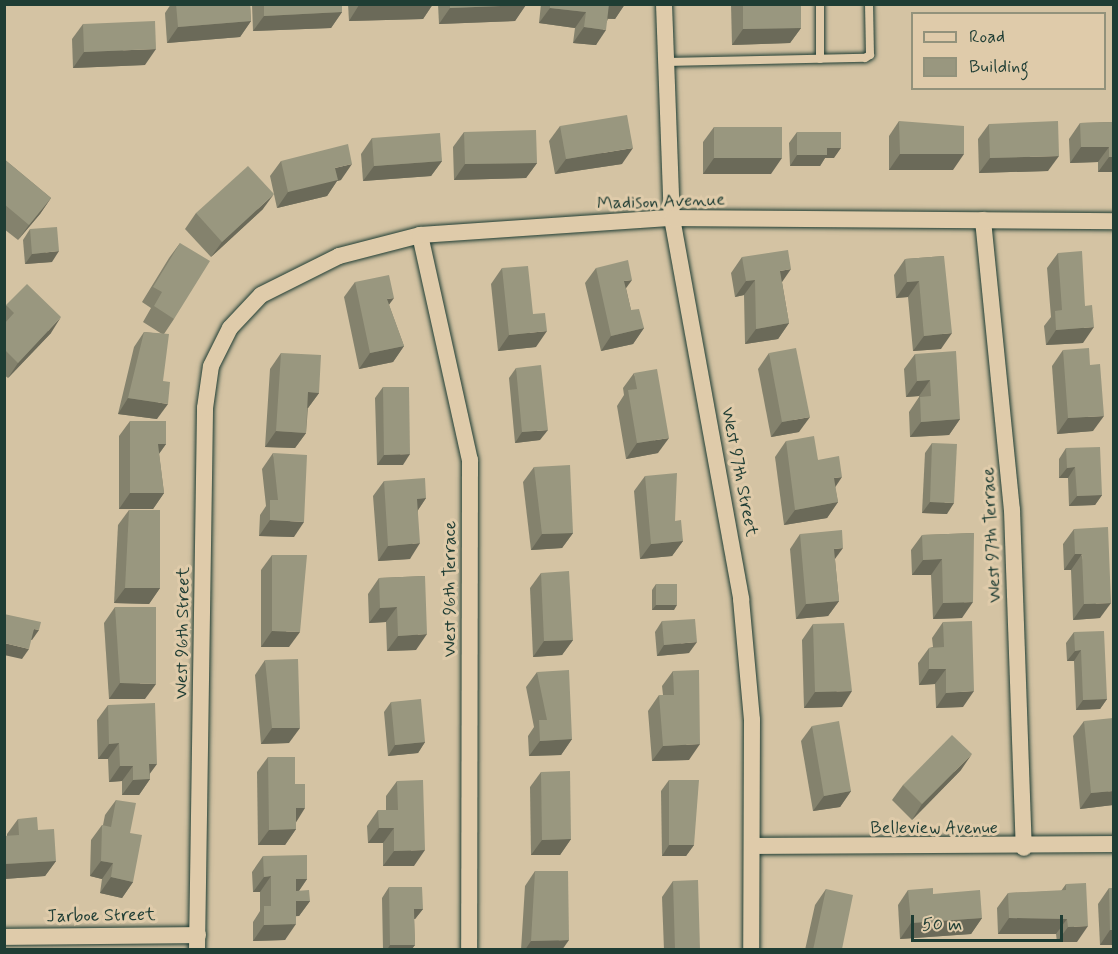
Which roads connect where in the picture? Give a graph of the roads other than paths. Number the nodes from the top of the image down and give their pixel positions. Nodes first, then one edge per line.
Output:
1 (664, 4) edge
2 (820, 4) edge
3 (869, 4) edge
4 (820, 59) junction
5 (666, 62) junction
6 (672, 218) junction
7 (983, 220) junction
8 (1113, 221) edge
9 (420, 235) junction
10 (234, 323) joint
11 (1113, 844) edge
12 (753, 846) junction
13 (1024, 848) junction
14 (4, 937) edge
15 (197, 942) edge
16 (469, 950) edge
17 (751, 950) edge

1 - 5 street, West 97th Street
2 - 4 lane
3 - 4 lane
4 - 5 lane
5 - 6 street, West 97th Street
6 - 7 street, Madison Avenue
6 - 9 street, Madison Avenue
6 - 12 street, West 97th Street
7 - 8 street, Madison Avenue
7 - 13 street, West 97th Terrace
9 - 10 street, Madison Avenue
9 - 16 street, West 96th Terrace
10 - 15 street, West 96th Street
11 - 13 street, Belleview Avenue
12 - 13 street, Belleview Avenue
12 - 17 street, West 97th Street
14 - 15 street, Jarboe Street

